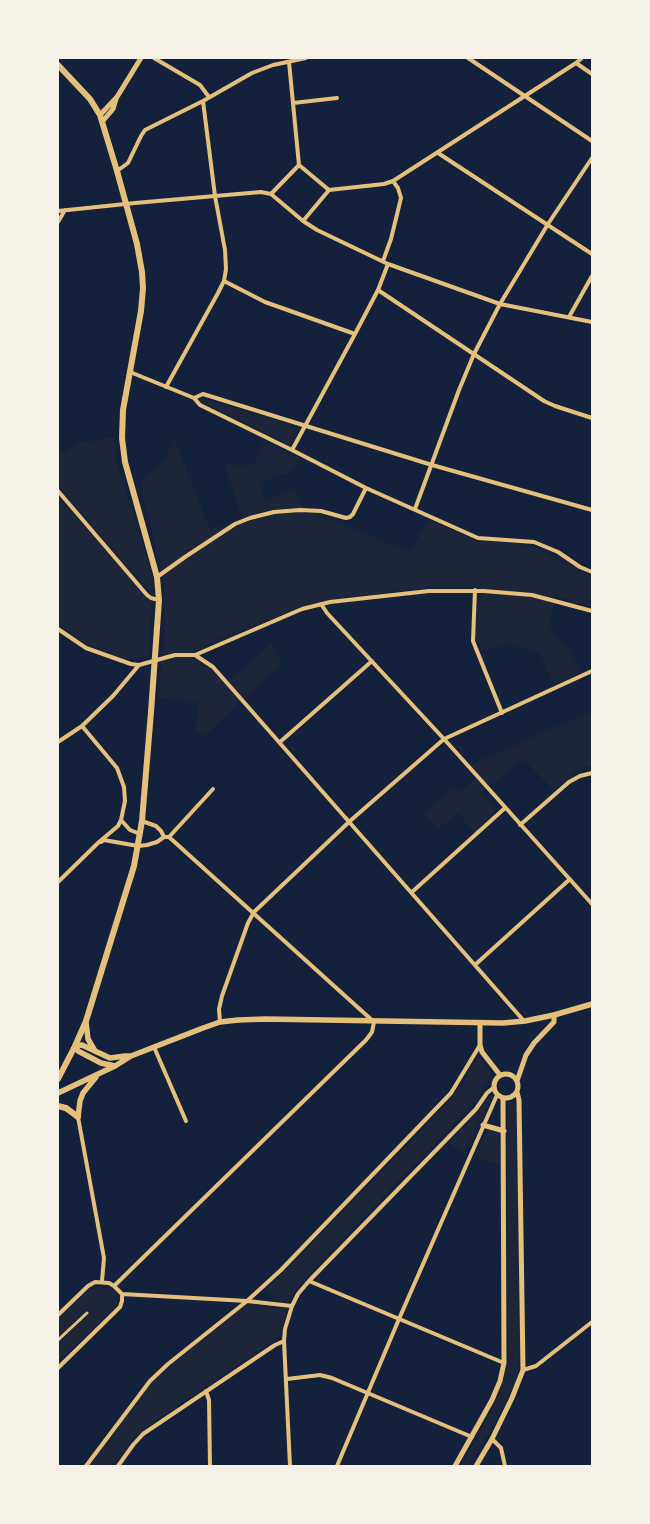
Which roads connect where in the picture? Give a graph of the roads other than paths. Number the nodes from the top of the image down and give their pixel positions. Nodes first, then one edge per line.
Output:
1 (141, 58) edge
2 (154, 58) edge
3 (306, 58) edge
4 (468, 58) edge
5 (582, 58) edge
6 (289, 62) junction
7 (576, 63) junction
8 (58, 65) edge
9 (592, 74) edge
10 (526, 96) junction
11 (209, 97) junction
12 (337, 98) dead end
13 (203, 101) junction
14 (293, 103) junction
15 (101, 118) junction
16 (592, 141) edge
17 (438, 153) junction
18 (592, 158) edge
19 (299, 165) junction
20 (117, 171) junction
21 (393, 181) junction
22 (329, 190) junction
23 (271, 194) junction
24 (215, 196) junction
25 (126, 204) junction
26 (65, 210) junction
27 (58, 211) edge
28 (304, 221) junction
29 (58, 222) edge
30 (548, 224) junction
31 (592, 254) edge
32 (383, 261) junction
33 (388, 264) junction
34 (592, 276) edge
35 (224, 281) junction
36 (378, 290) junction
37 (500, 304) junction
38 (569, 317) junction
39 (592, 322) edge
40 (355, 334) junction
41 (474, 354) junction
42 (130, 372) junction
43 (166, 387) junction
44 (194, 398) junction
45 (592, 418) edge
46 (305, 426) junction
47 (292, 450) junction
48 (432, 465) junction
49 (366, 488) junction
50 (58, 491) edge
51 (415, 509) junction
52 (592, 510) edge
53 (592, 572) edge
54 (157, 577) junction
55 (475, 590) junction
56 (159, 600) junction
57 (321, 604) junction
58 (592, 611) edge
59 (58, 629) edge
60 (195, 655) junction
61 (156, 660) junction
62 (372, 661) junction
63 (139, 665) junction
64 (592, 671) edge
65 (502, 713) junction
66 (82, 726) junction
67 (444, 739) junction
68 (58, 742) edge
69 (280, 742) junction
70 (592, 772) edge
71 (213, 789) dead end
72 (505, 808) junction
73 (121, 820) junction
74 (142, 821) junction
75 (350, 821) junction
76 (520, 825) junction
77 (140, 834) junction
78 (167, 837) junction
79 (99, 842) junction
80 (138, 846) junction
81 (570, 879) junction
82 (58, 882) edge
83 (412, 892) junction
84 (592, 904) edge
85 (254, 912) junction
86 (476, 964) junction
87 (592, 1004) edge
88 (554, 1015) junction
89 (86, 1021) junction
90 (525, 1021) junction
91 (220, 1022) junction
92 (374, 1022) junction
93 (480, 1023) junction
94 (480, 1045) junction
95 (75, 1046) junction
96 (154, 1047) junction
97 (96, 1052) junction
98 (131, 1056) junction
99 (116, 1066) junction
100 (59, 1075) edge
101 (97, 1075) junction
102 (500, 1075) junction
103 (517, 1081) junction
104 (493, 1088) junction
105 (517, 1092) junction
106 (58, 1093) edge
107 (497, 1095) junction
108 (503, 1099) junction
109 (58, 1106) edge
110 (78, 1117) junction
111 (186, 1122) dead end
112 (484, 1125) junction
113 (504, 1131) junction
114 (102, 1281) junction
115 (309, 1281) junction
116 (114, 1286) junction
117 (122, 1294) junction
118 (247, 1301) junction
119 (292, 1306) junction
120 (87, 1313) dead end
121 (58, 1315) edge
122 (399, 1320) junction
123 (592, 1322) edge
124 (58, 1340) edge
125 (284, 1341) junction
126 (504, 1363) junction
127 (58, 1368) edge
128 (523, 1370) junction
129 (287, 1379) junction
130 (206, 1391) junction
131 (369, 1393) junction
132 (472, 1437) junction
133 (492, 1439) junction
134 (86, 1466) edge
135 (118, 1466) edge
136 (210, 1466) edge
137 (290, 1466) edge
138 (337, 1466) edge
139 (455, 1466) edge
140 (476, 1466) edge
141 (505, 1466) edge

1 - 15 street
2 - 11 street
3 - 6 street
4 - 10 street
5 - 7 street
6 - 11 street
6 - 14 street
7 - 9 street
7 - 10 street
8 - 15 main road
10 - 16 street
10 - 17 street
11 - 13 street
12 - 14 street
13 - 20 street
13 - 24 street
14 - 19 street
15 - 20 main road
17 - 21 street
17 - 30 street
18 - 30 street
19 - 22 street
19 - 23 street
20 - 25 main road
21 - 22 street
21 - 32 street
22 - 28 street
23 - 24 street
23 - 28 street
24 - 25 street
24 - 35 street
25 - 26 street
25 - 42 main road
26 - 27 street
26 - 29 street
28 - 32 street
30 - 31 street
30 - 37 street
32 - 33 street
33 - 36 street
33 - 37 street
34 - 38 street
35 - 40 street
35 - 43 street
36 - 40 street
36 - 41 street
37 - 38 street
37 - 41 street
38 - 39 street
40 - 46 street
41 - 45 street
41 - 48 street
42 - 43 street
42 - 54 main road
43 - 44 street
44 - 46 street
44 - 47 street
46 - 47 street
46 - 48 street
47 - 49 street
48 - 51 street
48 - 52 street
49 - 51 street
49 - 54 street
50 - 56 street
51 - 53 street
54 - 56 main road
55 - 57 street
55 - 58 street
55 - 65 street
56 - 61 main road
57 - 60 street
57 - 62 street
59 - 63 street
60 - 61 street
60 - 69 street
61 - 63 street
61 - 74 main road
62 - 67 street
62 - 69 street
63 - 66 street
64 - 65 street
65 - 67 street
66 - 68 street
66 - 73 street
67 - 72 street
67 - 75 street
69 - 75 street
70 - 76 street
71 - 78 street
72 - 76 street
72 - 83 street
73 - 77 street
73 - 79 street
74 - 77 main road
74 - 78 street
75 - 83 street
75 - 85 street
76 - 81 street
77 - 80 main road
78 - 80 street
78 - 85 street
79 - 80 street
79 - 82 street
80 - 89 main road
81 - 84 street
81 - 86 street
83 - 86 street
85 - 91 street
85 - 92 street
86 - 90 street
87 - 88 main road
88 - 90 main road
88 - 103 street
89 - 95 main road
89 - 97 main road
90 - 93 main road
91 - 92 main road
91 - 96 main road
92 - 93 main road
92 - 116 street
93 - 94 street
94 - 102 street
94 - 118 street
95 - 97 main road
95 - 99 main road
95 - 100 main road
96 - 98 main road
96 - 111 street
97 - 98 main road
98 - 99 main road
99 - 101 main road
101 - 106 main road
101 - 110 main road
102 - 103 street
102 - 104 street
103 - 105 street
104 - 107 street
104 - 115 street
105 - 108 street
105 - 128 street
107 - 108 street
107 - 112 street
108 - 113 street
109 - 110 main road
110 - 114 street
112 - 113 street
112 - 122 street
113 - 126 street
114 - 116 street
114 - 121 street
115 - 119 street
115 - 122 street
116 - 117 street
117 - 118 street
117 - 127 street
118 - 119 street
118 - 134 street
119 - 125 street
120 - 124 street
122 - 126 street
122 - 131 street
123 - 128 street
125 - 129 street
125 - 130 street
126 - 132 street
128 - 133 street
129 - 131 street
129 - 137 street
130 - 135 street
130 - 136 street
131 - 132 street
131 - 138 street
132 - 139 street
133 - 140 street
133 - 141 street

